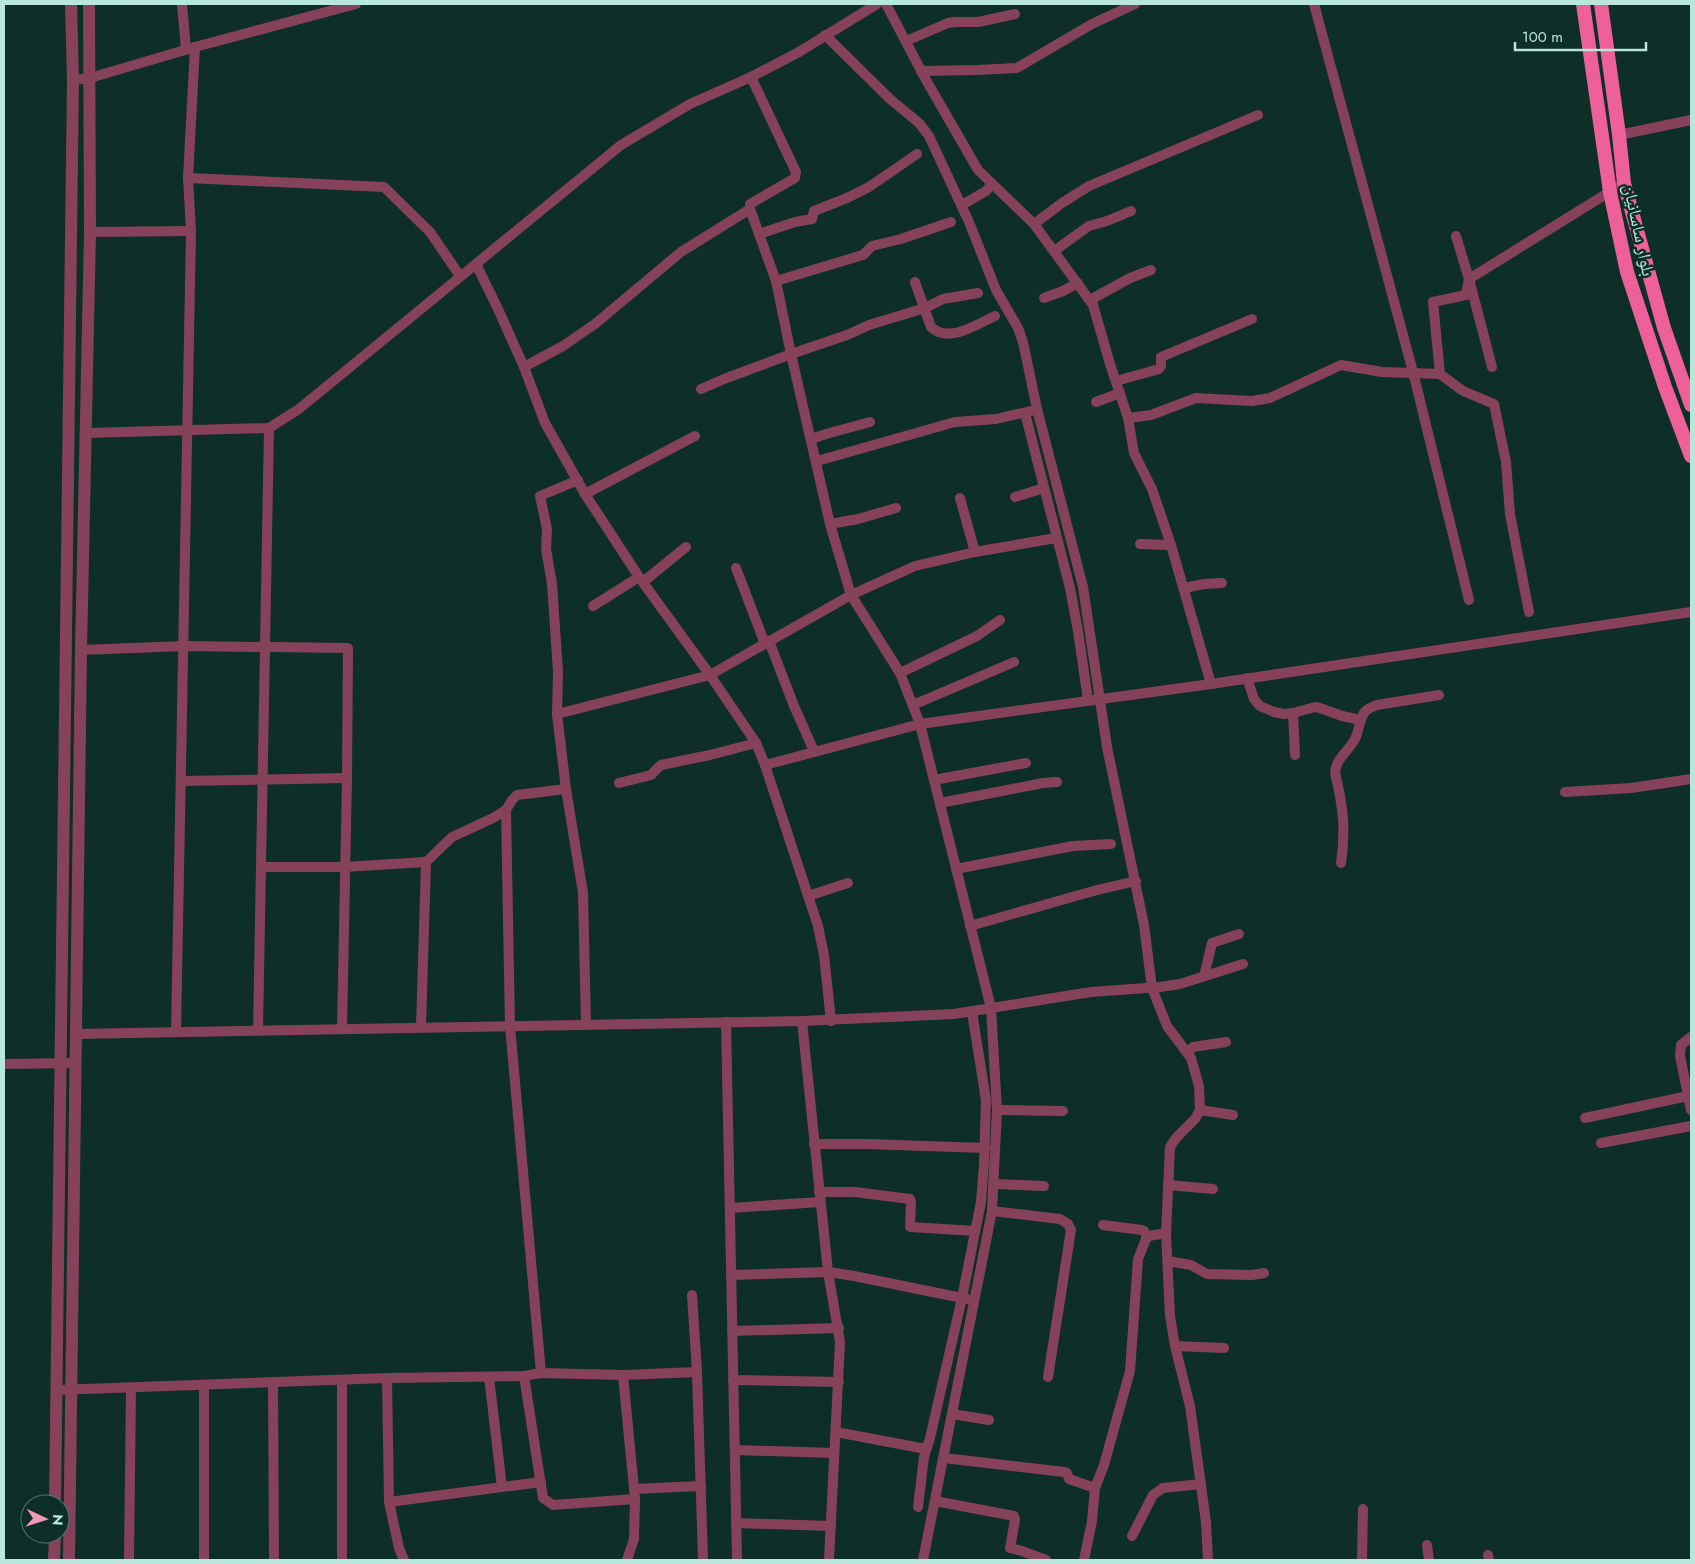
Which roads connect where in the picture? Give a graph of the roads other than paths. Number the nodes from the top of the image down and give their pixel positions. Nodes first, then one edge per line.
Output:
1 (70, 4) edge
2 (89, 4) edge
3 (182, 4) edge
4 (356, 4) edge
5 (877, 4) edge
6 (886, 4) edge
7 (1135, 4) edge
8 (1314, 4) edge
9 (1584, 4) edge
10 (1601, 4) edge
11 (340, 6) edge
12 (1016, 14) dead end
13 (825, 35) junction
14 (906, 42) junction
15 (190, 48) junction
16 (921, 71) junction
17 (751, 77) junction
18 (90, 78) junction
19 (73, 80) junction
20 (1258, 115) dead end
21 (1691, 120) edge
22 (1619, 135) junction
23 (917, 154) dead end
24 (188, 178) junction
25 (1624, 183) junction
26 (992, 184) junction
27 (1610, 192) junction
28 (962, 205) junction
29 (750, 209) junction
30 (1130, 211) dead end
31 (951, 222) dead end
32 (1034, 224) junction
33 (191, 231) junction
34 (90, 232) junction
35 (759, 234) junction
36 (1456, 236) dead end
37 (1054, 251) junction
38 (476, 264) junction
39 (1151, 270) dead end
40 (460, 276) junction
41 (1469, 279) junction
42 (776, 281) junction
43 (914, 282) dead end
44 (1078, 283) junction
45 (978, 293) dead end
46 (1044, 298) dead end
47 (1090, 300) junction
48 (925, 308) junction
49 (994, 316) dead end
50 (1252, 319) dead end
51 (791, 354) junction
52 (524, 367) junction
53 (1492, 367) dead end
54 (1413, 372) junction
55 (1440, 374) junction
56 (1116, 381) junction
57 (701, 389) dead end
58 (1120, 393) junction
59 (1096, 402) dead end
60 (1691, 405) edge
61 (1037, 408) junction
62 (1025, 413) junction
63 (1128, 418) junction
64 (870, 422) dead end
65 (269, 428) junction
66 (188, 430) junction
67 (87, 432) junction
68 (695, 436) dead end
69 (811, 439) junction
70 (1691, 456) edge
71 (817, 461) junction
72 (578, 480) junction
73 (1044, 488) junction
74 (585, 494) junction
75 (1015, 497) dead end
76 (960, 498) dead end
77 (896, 508) dead end
78 (830, 524) junction
79 (1056, 538) junction
80 (1140, 544) dead end
81 (1171, 545) junction
82 (686, 547) dead end
83 (974, 552) junction
84 (736, 568) dead end
85 (641, 580) junction
86 (1222, 583) dead end
87 (1184, 588) junction
88 (851, 595) junction
89 (1469, 600) dead end
90 (593, 606) dead end
91 (1529, 612) dead end
92 (1691, 612) edge
93 (1000, 620) dead end
94 (767, 642) junction
95 (184, 646) junction
96 (266, 646) junction
97 (81, 650) junction
98 (1014, 662) dead end
99 (900, 673) junction
100 (710, 675) junction
101 (1247, 678) junction
102 (1211, 684) junction
103 (1439, 695) dead end
104 (1101, 699) junction
105 (1088, 700) junction
106 (913, 705) junction
107 (1293, 713) junction
108 (557, 714) junction
109 (1361, 720) junction
110 (920, 724) junction
111 (756, 743) junction
112 (814, 752) junction
113 (1295, 754) dead end
114 (1026, 763) dead end
115 (766, 765) junction
116 (347, 778) junction
117 (1691, 779) edge
118 (264, 780) junction
119 (934, 780) junction
120 (181, 781) junction
121 (1057, 782) dead end
122 (619, 783) dead end
123 (566, 789) junction
124 (1565, 792) dead end
125 (940, 803) junction
126 (506, 810) junction
127 (1111, 844) dead end
128 (426, 862) junction
129 (1341, 863) dead end
130 (261, 867) junction
131 (344, 868) junction
132 (956, 869) junction
133 (1136, 881) junction
134 (848, 883) dead end
135 (808, 896) junction
136 (970, 926) junction
137 (1239, 934) dead end
138 (1243, 964) dead end
139 (1204, 976) junction
140 (1152, 988) junction
141 (991, 1008) junction
142 (972, 1012) junction
143 (832, 1020) junction
144 (726, 1022) junction
145 (802, 1022) junction
146 (586, 1024) junction
147 (510, 1026) junction
148 (421, 1027) junction
149 (342, 1029) junction
150 (258, 1030) junction
151 (176, 1032) junction
152 (75, 1034) junction
153 (1691, 1037) edge
154 (1226, 1042) dead end
155 (1187, 1052) junction
156 (62, 1063) junction
157 (75, 1063) junction
158 (4, 1064) edge
159 (1688, 1096) junction
160 (997, 1110) junction
161 (1200, 1110) junction
162 (1691, 1110) edge
163 (1063, 1111) dead end
164 (1233, 1115) dead end
165 (1585, 1118) dead end
166 (1691, 1126) edge
167 (1601, 1143) dead end
168 (814, 1144) junction
169 (985, 1148) junction
170 (994, 1184) junction
171 (1168, 1185) junction
172 (1044, 1186) dead end
173 (1213, 1189) dead end
174 (819, 1197) junction
175 (980, 1202) junction
176 (992, 1207) junction
177 (730, 1208) junction
178 (1103, 1225) dead end
179 (975, 1231) junction
180 (1166, 1233) junction
181 (1148, 1237) junction
182 (1168, 1261) junction
183 (828, 1272) junction
184 (1264, 1273) dead end
185 (731, 1275) junction
186 (692, 1295) dead end
187 (962, 1298) junction
188 (975, 1301) junction
189 (839, 1328) junction
190 (732, 1331) junction
191 (1174, 1346) junction
192 (1224, 1348) dead end
193 (697, 1372) junction
194 (541, 1374) junction
195 (624, 1375) junction
196 (524, 1376) junction
197 (488, 1377) junction
198 (1048, 1377) dead end
199 (387, 1378) junction
200 (342, 1380) junction
201 (733, 1380) junction
202 (839, 1382) junction
203 (273, 1383) junction
204 (204, 1385) junction
205 (131, 1388) junction
206 (57, 1390) junction
207 (72, 1390) junction
208 (952, 1414) junction
209 (989, 1420) dead end
210 (836, 1432) junction
211 (926, 1449) junction
212 (734, 1450) junction
213 (834, 1453) junction
214 (944, 1458) junction
215 (541, 1482) junction
216 (1201, 1484) junction
217 (701, 1486) junction
218 (502, 1487) junction
219 (1095, 1488) junction
220 (55, 1494) edge
221 (634, 1494) junction
222 (935, 1501) junction
223 (389, 1502) junction
224 (918, 1508) dead end
225 (1363, 1509) dead end
226 (736, 1523) junction
227 (831, 1526) junction
228 (1132, 1536) dead end
229 (55, 1544) edge
230 (1427, 1545) dead end
231 (54, 1560) edge
232 (69, 1560) edge
233 (129, 1560) edge
234 (204, 1560) edge
235 (274, 1560) edge
236 (342, 1560) edge
237 (404, 1560) edge
238 (627, 1560) edge
239 (702, 1560) edge
240 (737, 1560) edge
241 (829, 1560) edge
242 (923, 1560) edge
243 (1046, 1560) edge
244 (1084, 1560) edge
245 (1208, 1560) edge
246 (1362, 1560) edge
247 (1429, 1560) edge

1 - 19 street
2 - 18 street
3 - 15 street
4 - 11 street
5 - 13 street
6 - 14 street
7 - 16 street
8 - 54 street
9 - 27 highway, بلوار ساسانیان
10 - 22 highway, بلوار ساسانیان
11 - 15 street
12 - 14 street
13 - 17 street
13 - 28 street
14 - 16 street
15 - 18 street
15 - 24 street
16 - 26 street
17 - 29 street
17 - 38 street
18 - 19 street
18 - 34 street
19 - 156 street
20 - 32 street
21 - 22 street
22 - 25 highway, بلوار ساسانیان
23 - 35 street
24 - 33 street
24 - 40 street
25 - 27 street
25 - 60 highway, بلوار ساسانیان
26 - 28 street
26 - 32 street
27 - 41 street
27 - 70 highway, بلوار ساسانیان
28 - 61 street
29 - 35 street
29 - 52 street
30 - 37 street
31 - 42 street
32 - 37 street
33 - 34 street
33 - 66 street
34 - 67 street
35 - 42 street
36 - 41 street
37 - 44 street
38 - 40 street
38 - 52 street
39 - 47 street
40 - 65 street
41 - 53 street
41 - 55 street
42 - 51 street
43 - 48 street
44 - 46 street
44 - 47 street
45 - 48 street
47 - 56 street
48 - 49 street
48 - 51 street
50 - 56 street
51 - 57 street
51 - 69 street
52 - 72 street
54 - 55 street
54 - 63 street
54 - 89 street
55 - 91 street
56 - 58 street
58 - 59 street
58 - 63 street
61 - 62 street
61 - 104 street
62 - 71 street
62 - 73 street
63 - 81 street
64 - 69 street
65 - 66 street
65 - 96 street
66 - 67 street
66 - 95 street
67 - 97 street
68 - 74 street
69 - 71 street
71 - 78 street
72 - 74 street
72 - 108 street
73 - 75 street
73 - 79 street
74 - 85 street
76 - 83 street
77 - 78 street
78 - 88 street
79 - 83 street
79 - 105 street
80 - 81 street
81 - 87 street
82 - 85 street
83 - 88 street
84 - 94 street
85 - 90 street
85 - 100 street
86 - 87 street
87 - 102 street
88 - 94 street
88 - 99 street
92 - 101 street
93 - 99 street
94 - 100 street
94 - 112 street
95 - 96 street
95 - 97 street
95 - 120 street
96 - 116 street
96 - 118 street
97 - 152 street
98 - 106 street
99 - 106 street
100 - 108 street
100 - 111 street
101 - 102 street
101 - 107 street
102 - 104 street
103 - 109 street
104 - 105 street
104 - 133 street
105 - 110 street
106 - 110 street
107 - 109 street
107 - 113 street
108 - 123 street
109 - 129 street
110 - 112 street
110 - 119 street
111 - 115 street
111 - 122 street
112 - 115 street
114 - 119 street
115 - 135 street
116 - 118 street
116 - 131 street
117 - 124 street
118 - 120 street
118 - 130 street
119 - 125 street
120 - 151 street
121 - 125 street
123 - 126 street
123 - 146 street
125 - 132 street
126 - 128 street
126 - 147 street
127 - 132 street
128 - 131 street
128 - 148 street
130 - 131 street
130 - 150 street
131 - 149 street
132 - 136 street
133 - 136 street
133 - 140 street
134 - 135 street
135 - 143 street
136 - 141 street
137 - 139 street
138 - 139 street
139 - 140 street
140 - 141 street
140 - 155 street
141 - 142 street
141 - 160 street
142 - 143 street
142 - 169 street
143 - 145 street
144 - 145 street
144 - 146 street
144 - 177 street
145 - 168 street
146 - 147 street
147 - 148 street
147 - 194 street
148 - 149 street
149 - 150 street
150 - 151 street
151 - 152 street
152 - 157 street
153 - 159 street
154 - 155 street
155 - 161 street
156 - 157 street
156 - 158 street
156 - 206 street
157 - 207 street
159 - 162 street
159 - 165 street
160 - 163 street
160 - 170 street
161 - 164 street
161 - 171 street
166 - 167 street
168 - 169 street
168 - 174 street
169 - 175 street
170 - 172 street
170 - 176 street
171 - 173 street
171 - 180 street
174 - 177 street
174 - 179 street
174 - 183 street
175 - 176 street
175 - 179 street
176 - 188 street
176 - 198 street
177 - 185 street
178 - 181 street
179 - 187 street
180 - 181 street
180 - 182 street
181 - 219 street
182 - 184 street
182 - 191 street
183 - 185 street
183 - 187 street
183 - 189 street
185 - 190 street
186 - 193 street
187 - 188 street
187 - 211 street
188 - 208 street
189 - 190 street
189 - 202 street
190 - 201 street
191 - 192 street
191 - 216 street
193 - 195 street
193 - 217 street
194 - 195 street
194 - 196 street
195 - 221 street
196 - 197 street
196 - 215 street
197 - 199 street
197 - 218 street
199 - 200 street
199 - 223 street
200 - 203 street
200 - 236 street
201 - 202 street
201 - 212 street
202 - 210 street
203 - 204 street
203 - 235 street
204 - 205 street
204 - 234 street
205 - 207 street
205 - 233 street
206 - 207 street
206 - 220 street
207 - 232 street
208 - 209 street
208 - 214 street
210 - 211 street
210 - 213 street
211 - 224 street
212 - 213 street
212 - 226 street
213 - 227 street
214 - 219 street
214 - 222 street
215 - 218 street
215 - 221 street
216 - 228 street
216 - 245 street
217 - 221 street
217 - 239 street
218 - 223 street
219 - 244 street
221 - 238 street
222 - 242 street
222 - 243 street
223 - 237 street
225 - 246 street
226 - 227 street
226 - 240 street
227 - 241 street
229 - 231 street
230 - 247 street

